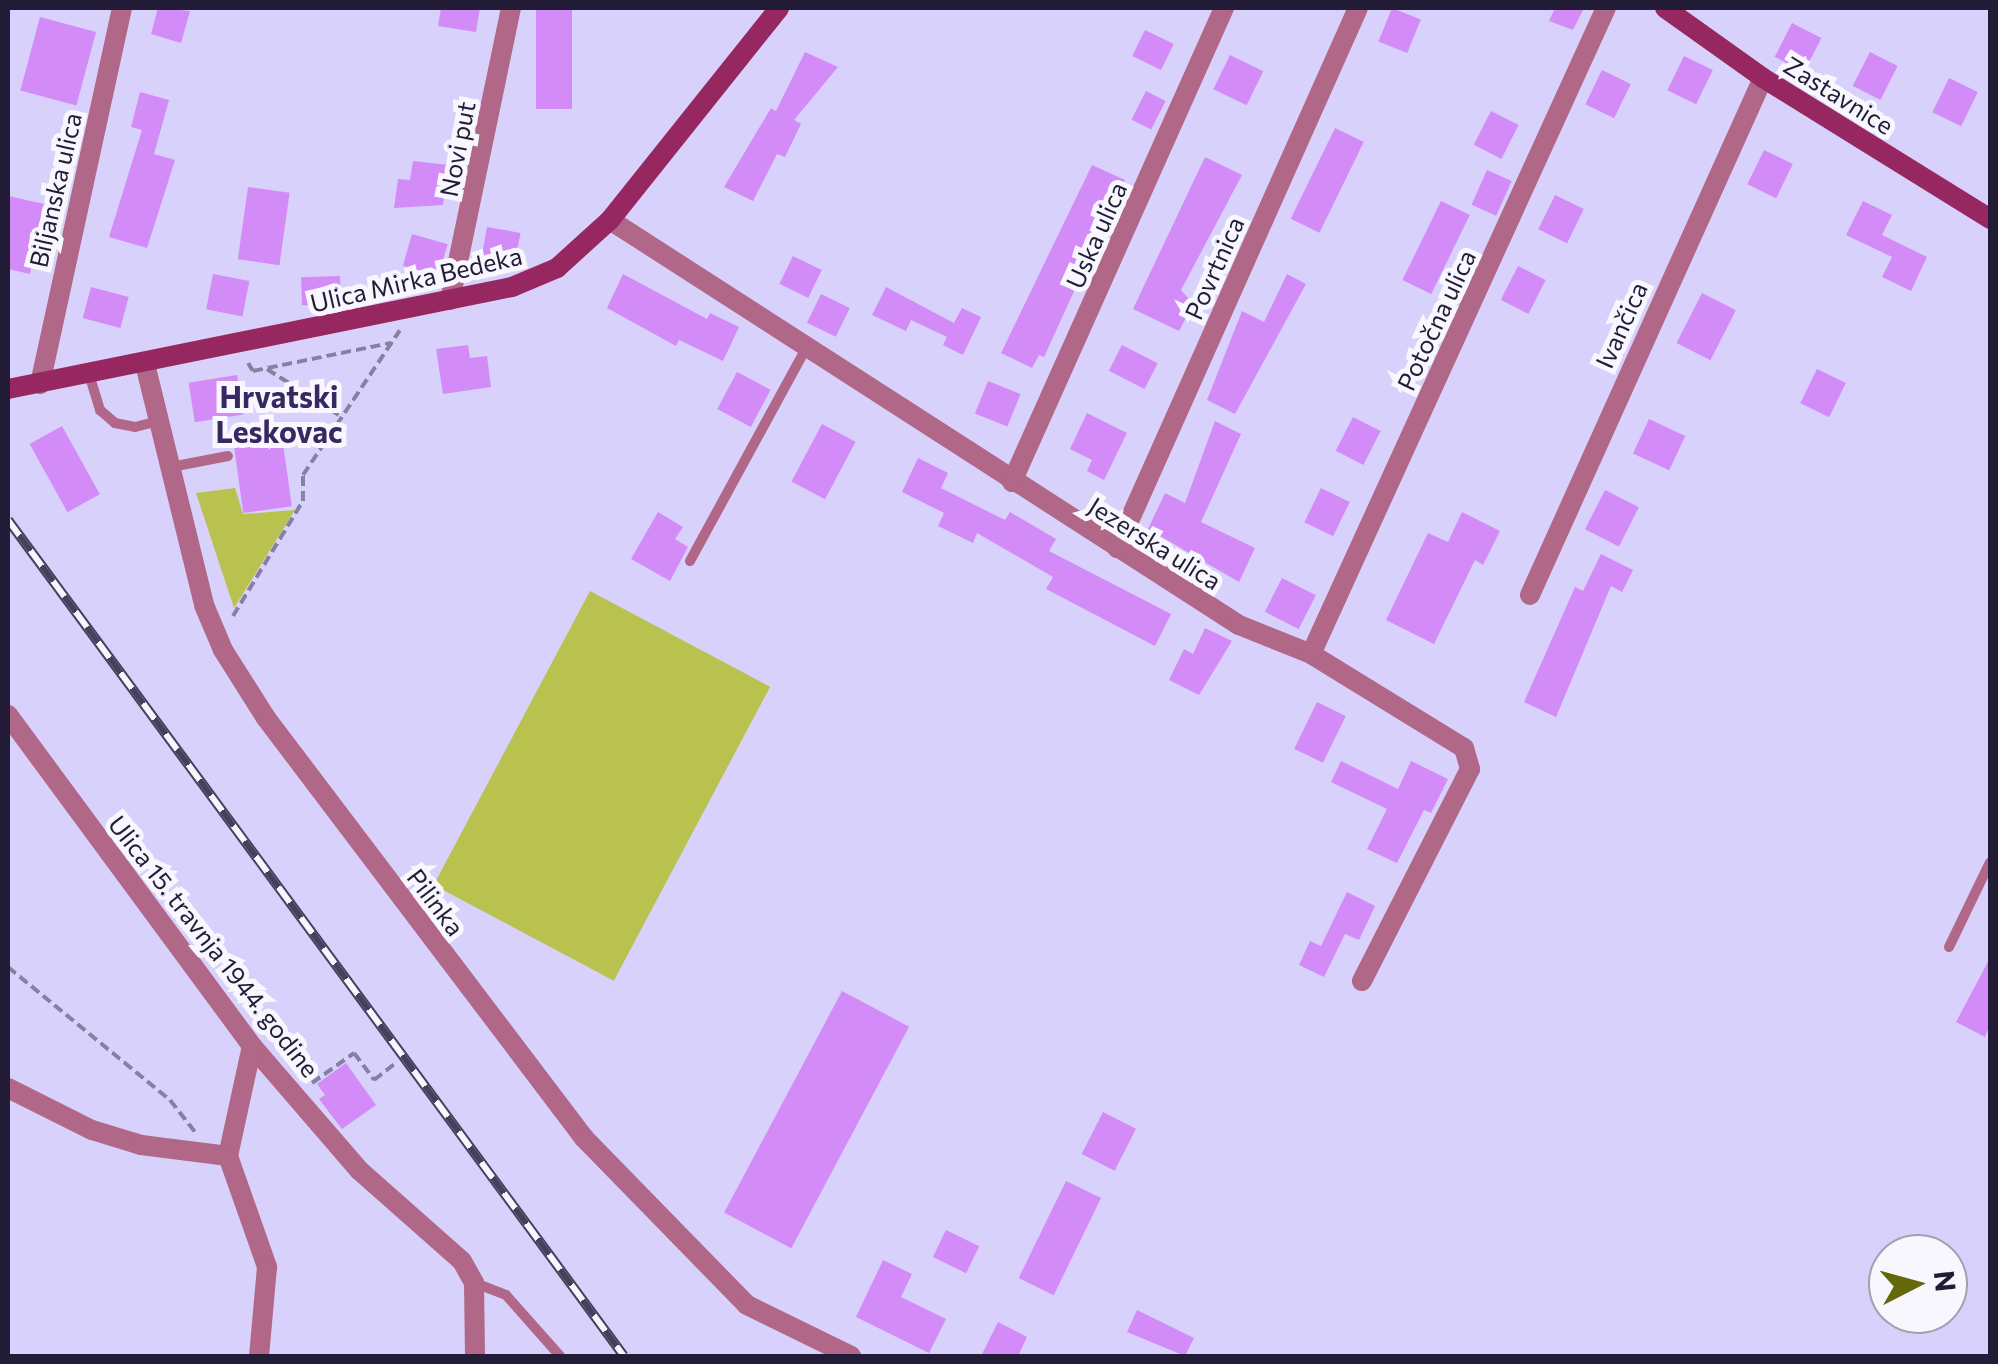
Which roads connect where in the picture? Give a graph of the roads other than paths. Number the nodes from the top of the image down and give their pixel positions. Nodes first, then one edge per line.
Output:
1 (122, 8) edge
2 (511, 8) edge
3 (779, 8) edge
4 (1224, 8) edge
5 (1358, 8) edge
6 (1606, 8) edge
7 (1665, 8) edge
8 (1763, 78) junction
9 (610, 220) junction
10 (1990, 220) edge
11 (450, 300) junction
12 (805, 350) junction
13 (145, 364) junction
14 (89, 374) junction
15 (40, 384) junction
16 (8, 389) edge
17 (158, 421) junction
18 (228, 456) dead end
19 (170, 467) junction
20 (1012, 482) junction
21 (1116, 548) junction
22 (690, 561) dead end
23 (1530, 594) dead end
24 (1311, 654) junction
25 (8, 716) edge
26 (1990, 862) edge
27 (1949, 947) dead end
28 (1362, 981) dead end
29 (252, 1046) junction
30 (8, 1088) edge
31 (219, 1154) junction
32 (474, 1282) junction
33 (260, 1356) edge
34 (475, 1356) edge
35 (560, 1356) edge
36 (851, 1356) edge

1 - 15 street, Biljanska ulica
2 - 11 street, Novi put
3 - 9 main road, Ulica Mirka Bedeka
4 - 20 street, Uska ulica
5 - 21 street, Povrtnica
6 - 24 street, Potočna ulica
7 - 8 main road, Zastavnice
8 - 10 main road, Zastavnice
8 - 23 street, Ivančica
9 - 11 main road, Ulica Mirka Bedeka
9 - 12 street, Jezerska ulica
11 - 13 main road, Ulica Mirka Bedeka
12 - 20 street, Jezerska ulica
12 - 22 lane
13 - 14 main road, Ulica Mirka Bedeka
13 - 17 street, Pilinka
14 - 15 main road, Ulica Mirka Bedeka
14 - 17 lane
15 - 16 main road, Ulica Mirka Bedeka
17 - 19 street, Pilinka
18 - 19 lane
19 - 36 street, Pilinka
20 - 21 street, Jezerska ulica
21 - 24 street, Jezerska ulica
24 - 28 street, Jezerska ulica
25 - 29 street, Ulica 15. travnja 1944. godine
26 - 27 lane
29 - 31 street
29 - 32 street, Ulica 15. travnja 1944. godine
30 - 31 street
31 - 33 street
32 - 34 street
32 - 35 lane

